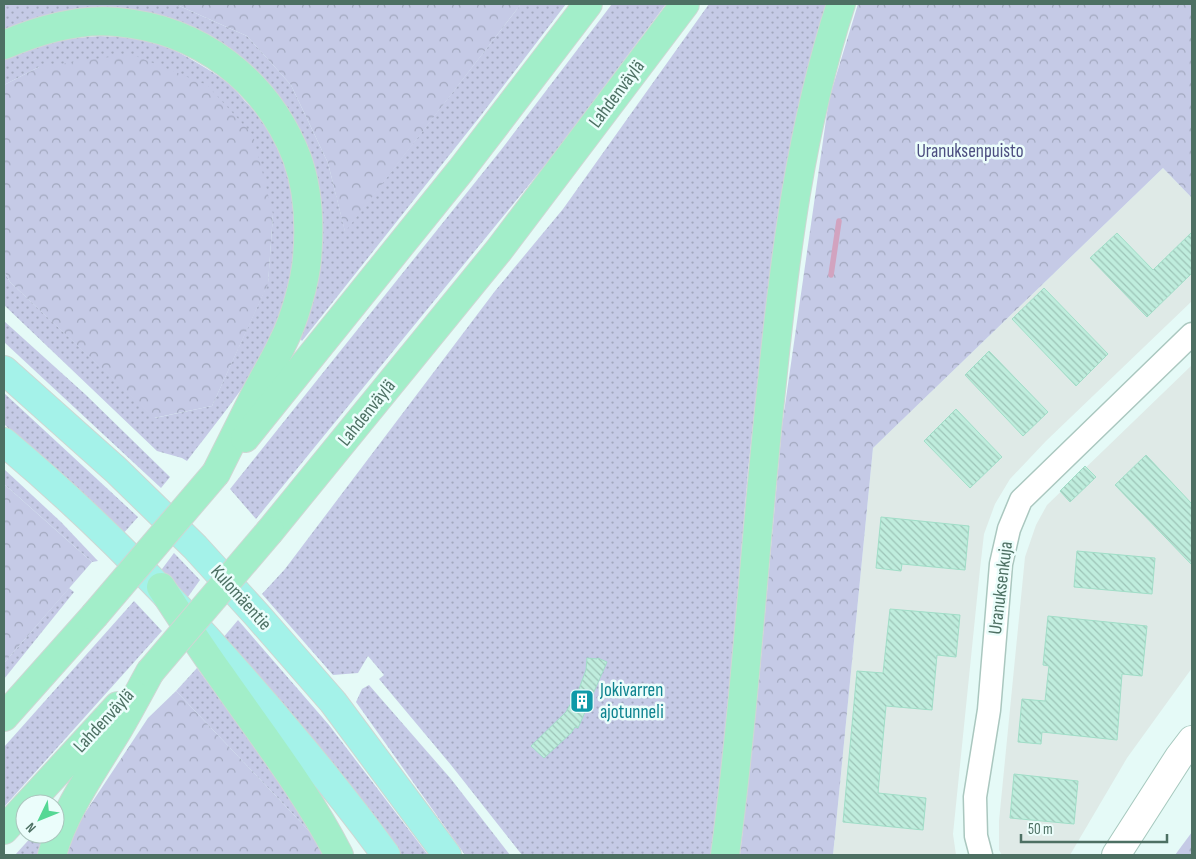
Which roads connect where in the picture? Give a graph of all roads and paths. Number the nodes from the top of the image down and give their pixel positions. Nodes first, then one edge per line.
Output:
1 (588, 4) edge
2 (685, 4) edge
3 (841, 4) edge
4 (4, 45) edge
5 (1192, 334) edge
6 (4, 370) edge
7 (4, 442) edge
8 (216, 473) junction
9 (161, 587) junction
10 (150, 672) junction
11 (4, 717) edge
12 (1192, 740) edge
13 (37, 794) edge
14 (15, 818) edge
15 (4, 830) edge
16 (52, 855) edge
17 (339, 855) edge
18 (386, 855) edge
19 (447, 855) edge
20 (725, 855) edge
21 (982, 855) edge
22 (1116, 855) edge

1 - 8 highway
2 - 10 highway, Lahdenväylä, bridge
3 - 20 highway
4 - 8 highway
5 - 21 street, Uranuksenkuja
6 - 19 main road, Kulomäentie
7 - 9 main road
8 - 11 highway, bridge
9 - 17 highway
9 - 18 main road
10 - 13 highway, Lahdenväylä
10 - 16 highway
12 - 22 street
14 - 15 highway

